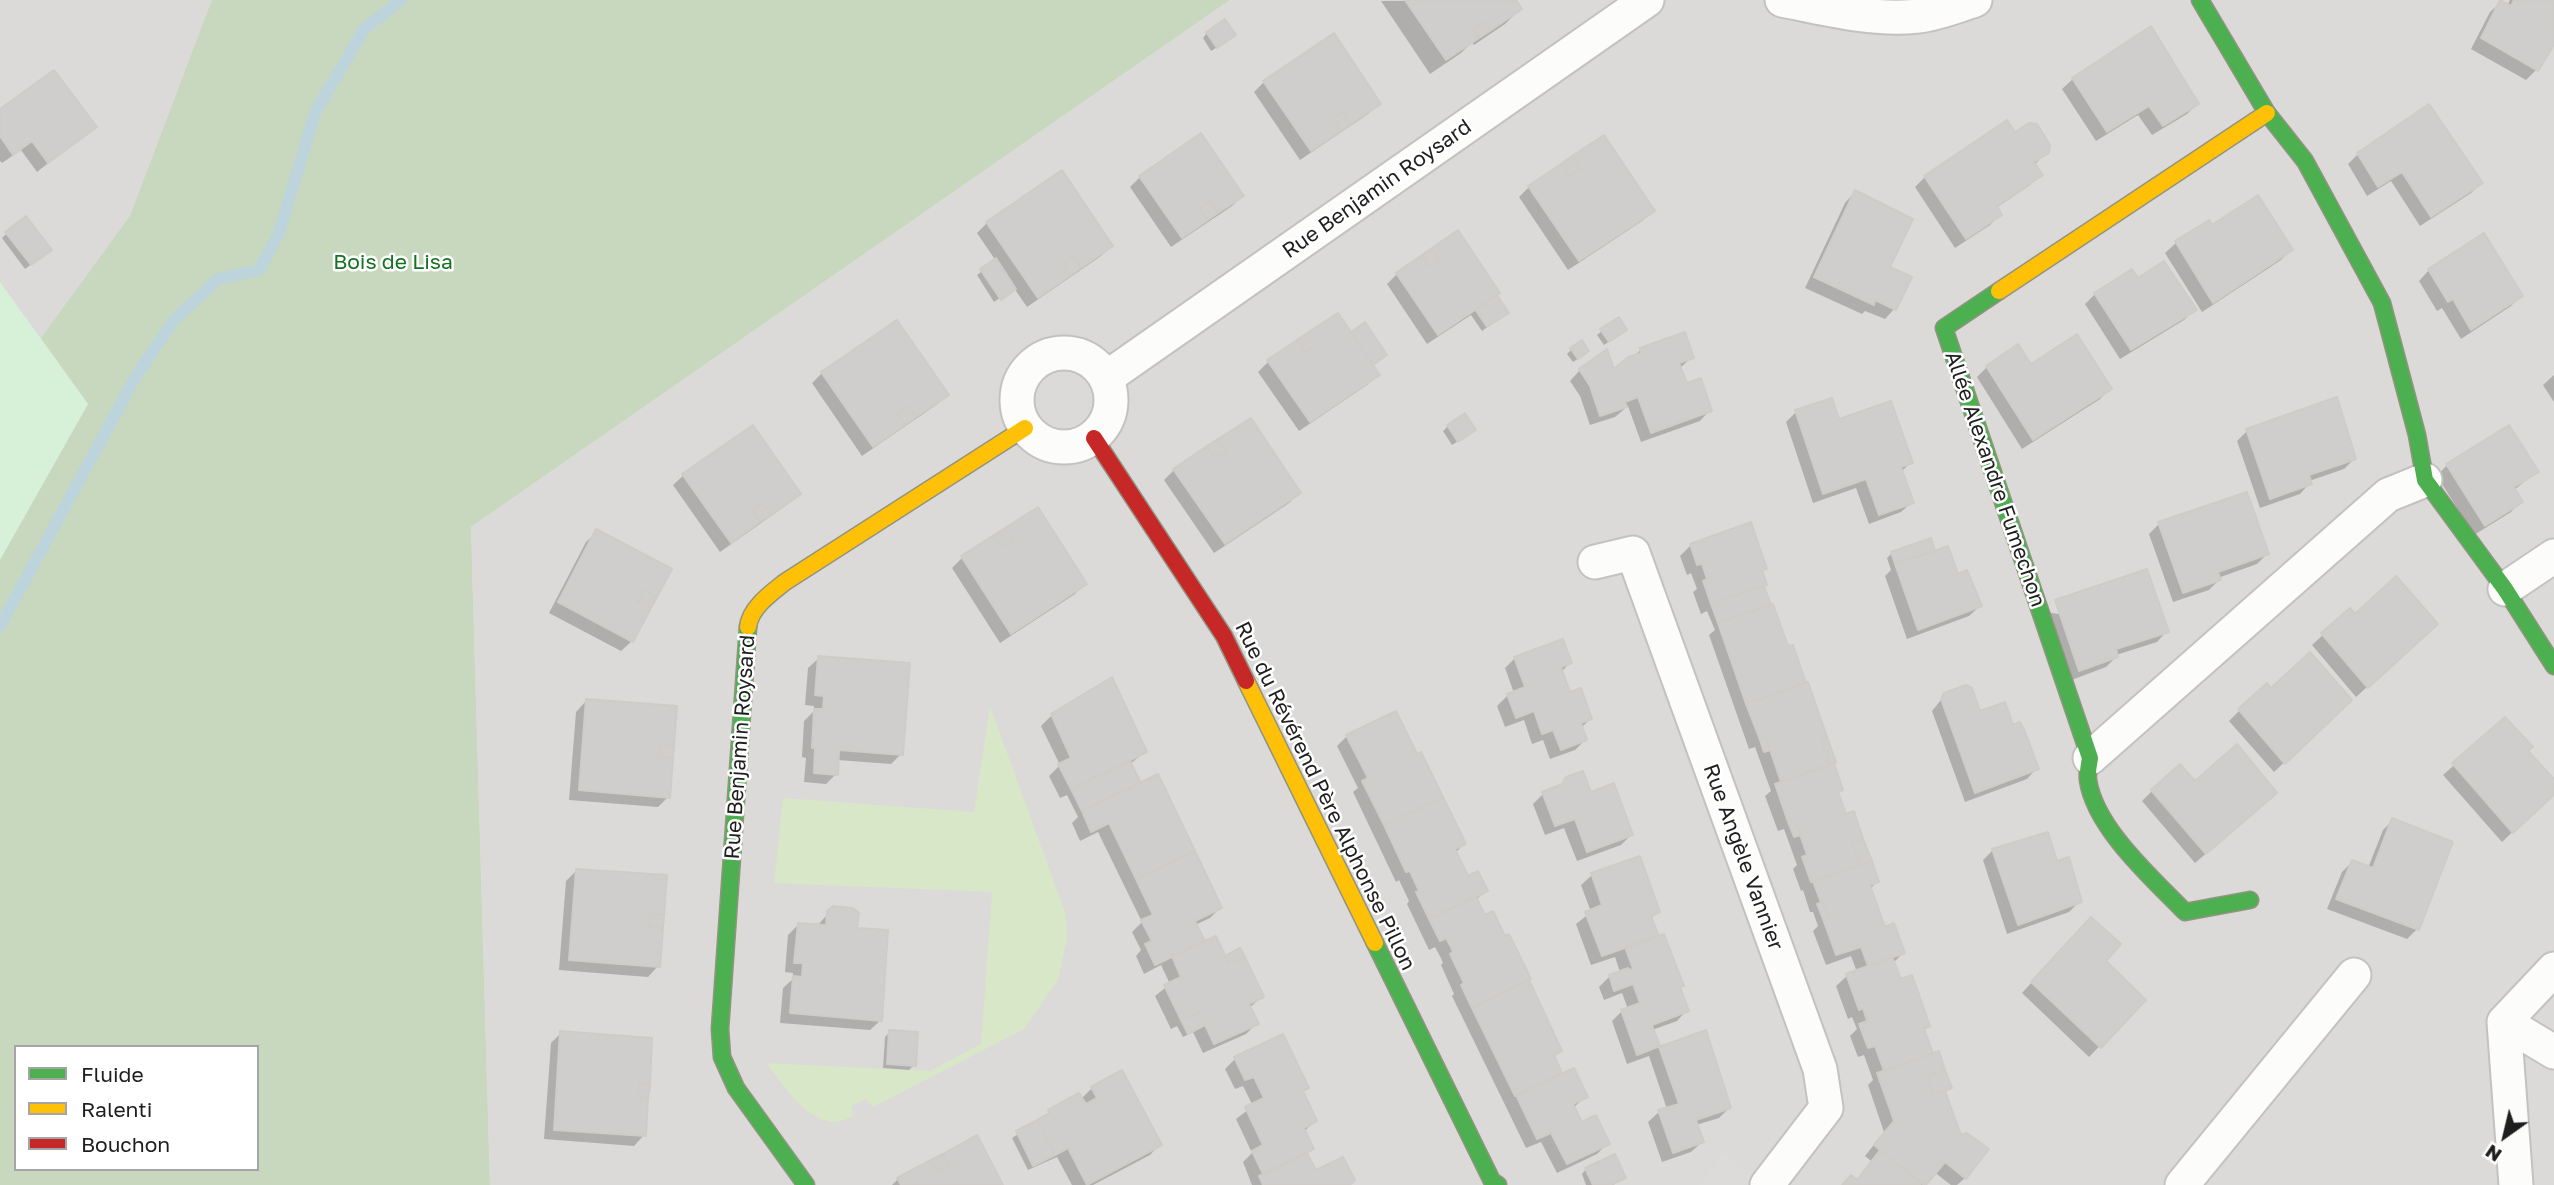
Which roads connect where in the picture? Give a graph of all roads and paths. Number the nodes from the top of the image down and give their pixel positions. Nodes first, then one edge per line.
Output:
1 (1647, 0) edge
2 (1786, 0) edge
3 (1975, 0) edge
4 (2200, 0) edge
5 (2267, 113) junction
6 (1107, 378) junction
7 (1026, 428) junction
8 (1094, 438) junction
9 (2425, 480) junction
10 (2554, 556) edge
11 (1595, 562) dead end
12 (2505, 589) junction
13 (2554, 666) edge
14 (2090, 758) junction
15 (2250, 900) dead end
16 (2554, 969) edge
17 (2354, 975) dead end
18 (2504, 1022) junction
19 (2554, 1052) edge
20 (806, 1185) edge
21 (1498, 1185) edge
22 (1766, 1185) edge
23 (2182, 1185) edge
24 (2516, 1185) edge

1 - 6 street, Rue Benjamin Roysard
2 - 3 street
4 - 5 street
5 - 9 street
5 - 14 street, Allée Alexandre Fumechon
6 - 7 street
6 - 8 street
7 - 8 street
7 - 20 street, Rue Benjamin Roysard
8 - 21 street, Rue du Révérend Père Alphonse Pillon
9 - 12 street
9 - 14 street
10 - 12 street
11 - 22 street, Rue Angèle Vannier
12 - 13 street
14 - 15 street, Allée Alexandre Fumechon
16 - 18 street
17 - 23 street
18 - 19 street
18 - 24 street

